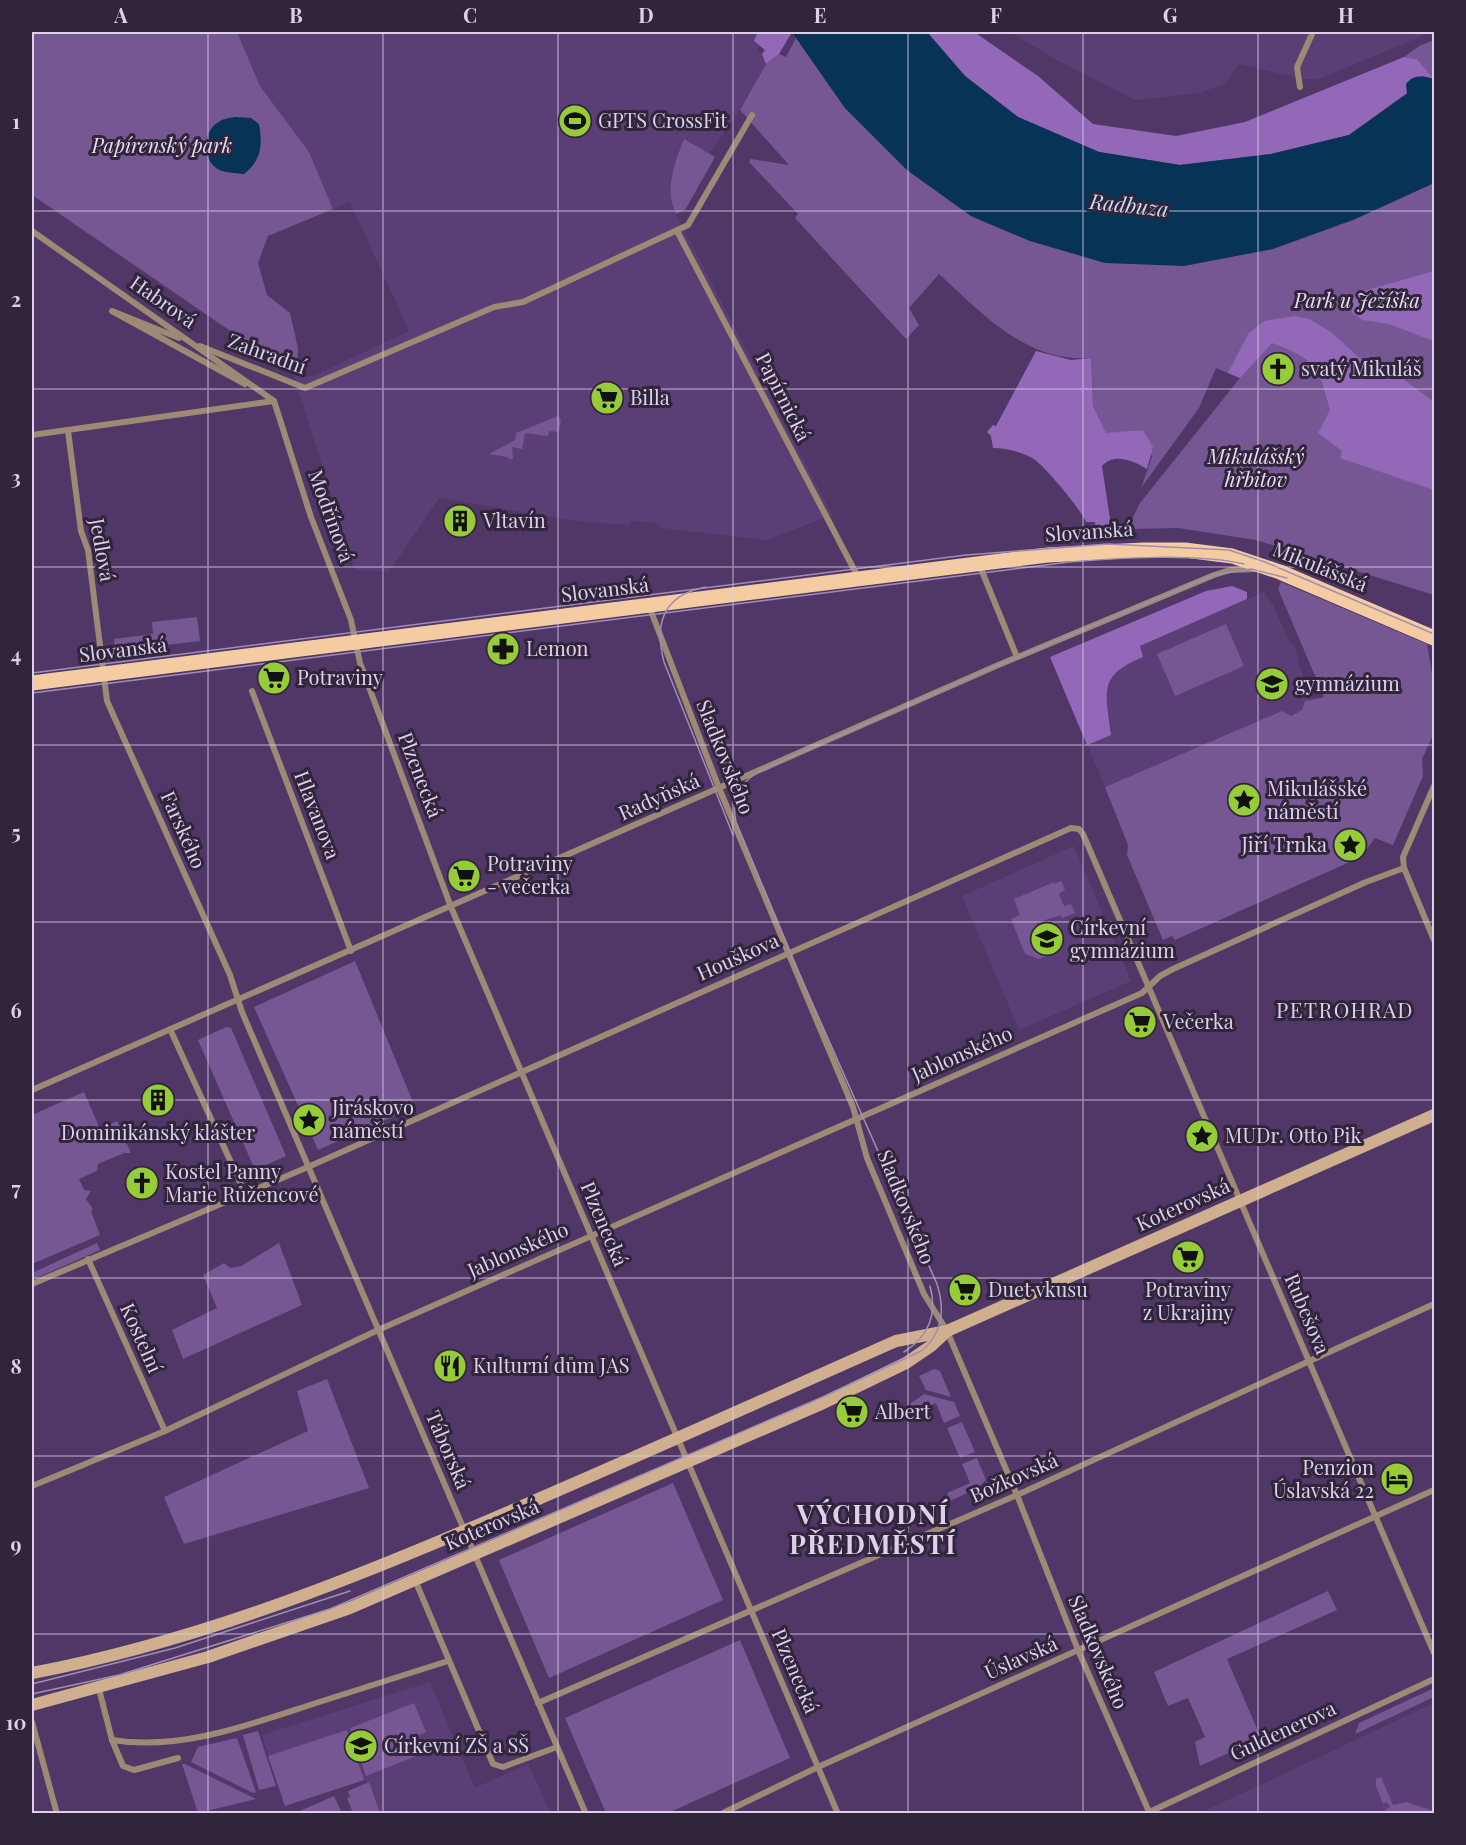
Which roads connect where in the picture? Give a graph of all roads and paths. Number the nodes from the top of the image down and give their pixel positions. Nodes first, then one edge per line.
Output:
1 (1313, 32) edge
2 (1300, 87) dead end
3 (752, 115) dead end
4 (32, 231) edge
5 (677, 231) junction
6 (274, 401) junction
7 (68, 431) junction
8 (32, 435) edge
9 (1185, 550) joint
10 (979, 564) junction
11 (1281, 572) junction
12 (859, 579) junction
13 (649, 605) junction
14 (1434, 638) edge
15 (356, 642) junction
16 (1014, 658) junction
17 (104, 674) junction
18 (32, 683) edge
19 (252, 691) dead end
20 (1434, 786) edge
21 (719, 788) junction
22 (1404, 868) junction
23 (451, 907) junction
24 (1434, 940) edge
25 (351, 951) junction
26 (787, 953) junction
27 (1149, 988) junction
28 (237, 998) junction
29 (170, 1029) junction
30 (522, 1072) junction
31 (32, 1090) edge
32 (1434, 1115) edge
33 (856, 1119) junction
34 (308, 1167) junction
35 (245, 1193) junction
36 (1240, 1201) junction
37 (592, 1236) junction
38 (88, 1259) junction
39 (32, 1284) edge
40 (1434, 1304) edge
41 (378, 1330) junction
42 (947, 1331) junction
43 (1309, 1360) junction
44 (165, 1431) junction
45 (678, 1438) junction
46 (688, 1462) junction
47 (32, 1486) edge
48 (1434, 1490) edge
49 (1017, 1495) junction
50 (1376, 1516) junction
51 (465, 1531) junction
52 (474, 1554) junction
53 (415, 1580) junction
54 (752, 1612) junction
55 (1078, 1650) junction
56 (1434, 1653) edge
57 (448, 1660) junction
58 (32, 1673) edge
59 (1434, 1679) edge
60 (99, 1689) junction
61 (538, 1703) junction
62 (32, 1705) edge
63 (32, 1722) edge
64 (112, 1740) junction
65 (557, 1747) junction
66 (178, 1758) dead end
67 (818, 1767) junction
68 (1148, 1813) edge
69 (57, 1814) edge
70 (586, 1814) edge
71 (721, 1814) edge
72 (838, 1814) edge

1 - 2 street
3 - 5 street, Zahradní
4 - 6 street, Habrová
5 - 6 street, Zahradní
5 - 12 street, Papírnická
6 - 7 street
6 - 15 street, Modřínová
7 - 8 street
7 - 17 street, Jedlová
9 - 10 main road, Slovanská
9 - 11 main road, Mikulášská
10 - 12 main road, Slovanská
10 - 16 street
11 - 14 main road, Mikulášská
11 - 16 street
12 - 13 main road, Slovanská
13 - 15 main road, Slovanská
13 - 21 street, Sladkovského
15 - 17 main road, Slovanská
15 - 23 street, Plzenecká
16 - 21 street, Radyňská
17 - 18 main road, Slovanská
17 - 28 street, Farského
19 - 25 street, Hlavanova
20 - 22 street
21 - 23 street, Radyňská
21 - 26 street, Sladkovského
22 - 24 street
22 - 27 street
23 - 25 street, Radyňská
23 - 30 street, Plzenecká
25 - 28 street
26 - 27 street, Houškova
26 - 30 street, Houškova
26 - 33 street, Sladkovského
27 - 33 street, Jablonského
27 - 36 street, Rubešova
28 - 29 street
28 - 34 street
29 - 31 street
29 - 35 street
30 - 34 street, Houškova
30 - 37 street, Plzenecká
32 - 36 street, Koterovská
33 - 37 street, Jablonského
33 - 42 street, Sladkovského
34 - 35 street
34 - 41 street, Táborská
35 - 38 street
36 - 42 street, Koterovská
36 - 43 street, Rubešova
37 - 41 street, Jablonského
37 - 45 street, Plzenecká
38 - 39 street
38 - 44 street, Kostelní
40 - 43 street, Božkovská
41 - 44 street, Jablonského
41 - 51 street, Táborská
42 - 45 street, Koterovská
42 - 46 street, Koterovská
42 - 49 street, Sladkovského
43 - 49 street, Božkovská
43 - 50 street, Rubešova
44 - 47 street, Jablonského
45 - 46 street, Plzenecká
45 - 51 street, Koterovská
46 - 52 street, Koterovská
46 - 54 street, Plzenecká
48 - 50 street, Úslavská
49 - 54 street, Božkovská
49 - 55 street, Sladkovského
50 - 55 street, Úslavská
50 - 56 street, Rubešova
51 - 52 street, Táborská
51 - 58 street, Koterovská
52 - 53 street, Koterovská
52 - 61 street, Táborská
53 - 57 street
53 - 60 street, Koterovská
54 - 61 street, Božkovská
54 - 67 street, Plzenecká
55 - 67 street, Úslavská
55 - 68 street, Sladkovského
57 - 64 street
57 - 65 street
59 - 68 street, Guldenerova
60 - 62 street, Koterovská
60 - 64 street
61 - 65 street, Táborská
63 - 69 street
64 - 66 street
65 - 70 street, Táborská
67 - 71 street, Úslavská
67 - 72 street, Plzenecká

